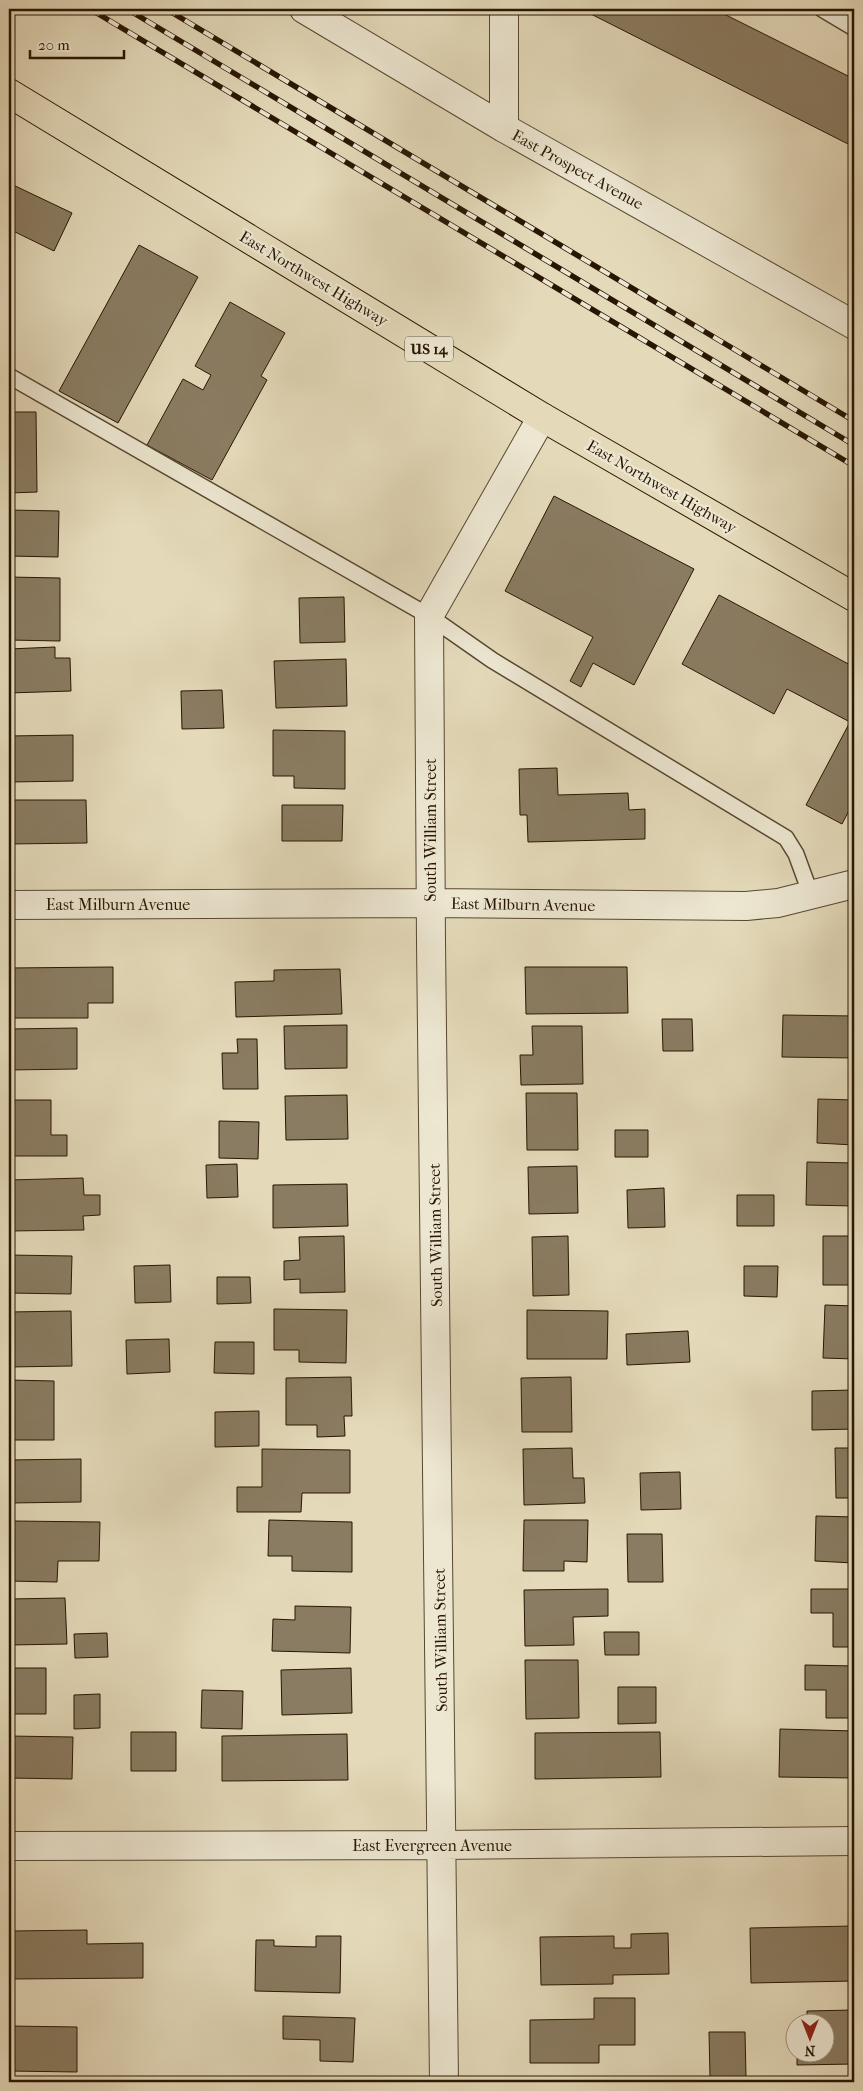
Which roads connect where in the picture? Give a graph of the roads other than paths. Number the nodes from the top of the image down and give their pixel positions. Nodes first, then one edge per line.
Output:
1 (304, 9) edge
2 (504, 9) edge
3 (822, 9) edge
4 (854, 28) edge
5 (9, 93) edge
6 (504, 128) junction
7 (854, 325) edge
8 (9, 376) edge
9 (542, 417) junction
10 (854, 597) edge
11 (429, 616) junction
12 (854, 884) edge
13 (811, 895) junction
14 (430, 903) junction
15 (9, 905) edge
16 (854, 1841) edge
17 (9, 1846) edge
18 (442, 1846) junction
19 (444, 2082) edge

1 - 6 street, East Prospect Avenue
2 - 6 street
3 - 4 lane
5 - 9 main road, East Northwest Highway / US 14
6 - 7 street, East Prospect Avenue
8 - 11 lane
9 - 10 main road, East Northwest Highway / US 14
9 - 11 street, South William Street
11 - 13 lane
11 - 14 street, South William Street
12 - 13 street, East Milburn Avenue
13 - 14 street, East Milburn Avenue
14 - 15 street, East Milburn Avenue
14 - 18 street, South William Street
16 - 18 street, East Evergreen Avenue
17 - 18 street, East Evergreen Avenue
18 - 19 street, South William Street

